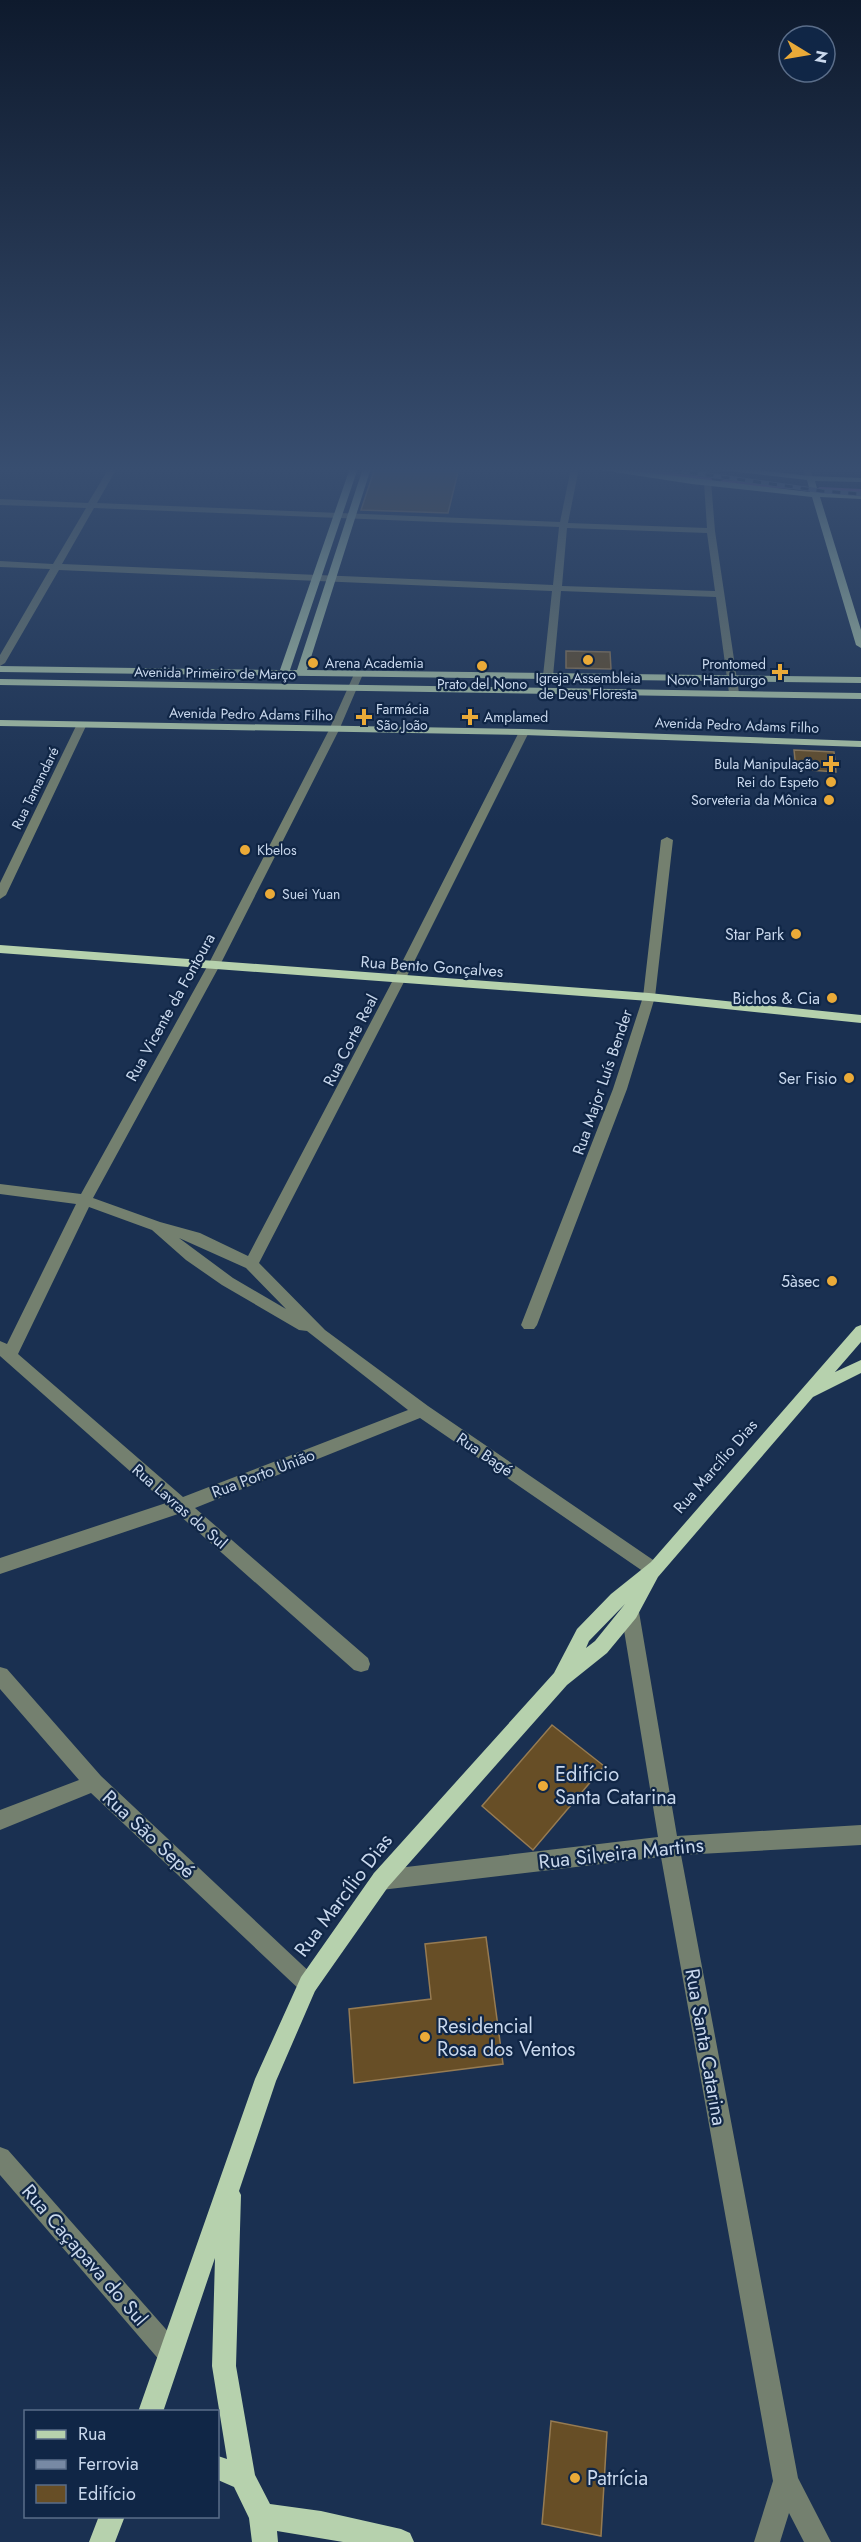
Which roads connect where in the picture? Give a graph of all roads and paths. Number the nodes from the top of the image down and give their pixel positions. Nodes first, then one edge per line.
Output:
1 (45, 587) edge
2 (314, 587) edge
3 (329, 587) edge
4 (472, 587) edge
5 (557, 587) edge
6 (719, 587) edge
7 (843, 587) edge
8 (557, 590) junction
9 (720, 594) junction
10 (861, 645) edge
11 (0, 663) edge
12 (0, 669) edge
13 (284, 672) junction
14 (301, 672) junction
15 (358, 674) junction
16 (548, 676) junction
17 (732, 678) junction
18 (861, 680) edge
19 (0, 682) edge
20 (352, 689) junction
21 (734, 693) junction
22 (861, 696) edge
23 (0, 723) edge
24 (81, 726) junction
25 (334, 730) junction
26 (524, 732) junction
27 (861, 744) edge
28 (667, 840) dead end
29 (0, 895) edge
30 (0, 949) edge
31 (214, 965) junction
32 (399, 980) junction
33 (650, 997) junction
34 (861, 1019) edge
35 (0, 1189) edge
36 (84, 1200) junction
37 (156, 1226) junction
38 (251, 1264) junction
39 (529, 1325) dead end
40 (859, 1333) edge
41 (320, 1334) junction
42 (5, 1351) edge
43 (861, 1358) edge
44 (861, 1366) edge
45 (810, 1392) junction
46 (422, 1411) junction
47 (180, 1506) junction
48 (0, 1566) edge
49 (653, 1569) junction
50 (630, 1612) junction
51 (361, 1664) dead end
52 (0, 1675) edge
53 (560, 1679) junction
54 (94, 1783) junction
55 (0, 1820) edge
56 (861, 1834) edge
57 (669, 1846) junction
58 (381, 1880) junction
59 (308, 1984) junction
60 (0, 2158) edge
61 (229, 2180) junction
62 (170, 2353) junction
63 (151, 2410) edge
64 (219, 2468) edge
65 (243, 2477) junction
66 (786, 2481) junction
67 (262, 2516) junction
68 (112, 2518) edge
69 (102, 2542) edge
70 (266, 2542) edge
71 (401, 2542) edge
72 (767, 2542) edge
73 (818, 2542) edge

1 - 11 street
2 - 13 main road
3 - 14 main road
4 - 8 street
5 - 8 street
6 - 9 street
7 - 10 main road
8 - 9 street
8 - 16 street
9 - 17 street
12 - 13 main road, Avenida Primeiro de Março
13 - 14 main road, Avenida Primeiro de Março
14 - 15 main road, Avenida Primeiro de Março
15 - 16 main road, Avenida Primeiro de Março
15 - 20 street, Rua Vicente da Fontoura
16 - 17 main road, Avenida Primeiro de Março
17 - 18 main road, Avenida Primeiro de Março
17 - 21 street
19 - 20 main road, Avenida Primeiro de Março
20 - 21 main road, Avenida Primeiro de Março
20 - 25 street, Rua Vicente da Fontoura
21 - 22 main road, Avenida Primeiro de Março
23 - 24 main road, Avenida Pedro Adams Filho
24 - 25 main road, Avenida Pedro Adams Filho
24 - 29 street, Rua Tamandaré
25 - 26 main road, Avenida Pedro Adams Filho
25 - 31 street, Rua Vicente da Fontoura
26 - 27 main road, Avenida Pedro Adams Filho
26 - 32 street, Rua Corte Real
28 - 33 street, Rua Major Luís Bender
30 - 31 main road, Rua Bento Gonçalves
31 - 32 main road, Rua Bento Gonçalves
31 - 36 street, Rua Vicente da Fontoura
32 - 33 main road, Rua Bento Gonçalves
32 - 38 street, Rua Corte Real
33 - 34 main road, Rua Bento Gonçalves
33 - 39 street, Rua Major Luís Bender
35 - 36 street, Rua Bagé
36 - 37 street, Rua Bagé
36 - 42 street, Rua Vicente da Fontoura
37 - 38 street, Rua Bagé
37 - 41 street, Rua Bagé
38 - 41 street, Rua Bagé
40 - 43 main road, Rua Marcílio Dias
40 - 45 main road, Rua Marcílio Dias
41 - 46 street, Rua Bagé
42 - 47 street, Rua Lavras do Sul
44 - 45 main road, Rua Marcílio Dias
45 - 49 main road, Rua Marcílio Dias
46 - 47 street, Rua Porto União
46 - 49 street, Rua Bagé
47 - 48 street, Rua Porto União
47 - 51 street, Rua Lavras do Sul
49 - 50 main road, Rua Marcílio Dias
49 - 53 main road, Rua Marcílio Dias
50 - 53 main road, Rua Marcílio Dias
50 - 57 street, Rua Santa Catarina
52 - 54 street, Rua São Sepé
53 - 58 main road, Rua Marcílio Dias
54 - 55 street
54 - 59 street, Rua São Sepé
56 - 57 street, Rua Silveira Martins
57 - 58 street, Rua Silveira Martins
57 - 66 street, Rua Santa Catarina
58 - 59 main road, Rua Marcílio Dias
59 - 61 main road, Rua Marcílio Dias
60 - 62 street, Rua Caçapava do Sul
61 - 62 main road, Rua Marcílio Dias
61 - 65 main road, Rua Marcílio Dias
62 - 63 main road, Rua Marcílio Dias
64 - 65 main road
65 - 67 main road, Rua Marcílio Dias
66 - 72 street, Rua Santa Catarina
66 - 73 street, Rua Santa Catarina
67 - 70 main road, Rua Marcílio Dias
67 - 71 main road
68 - 69 main road

